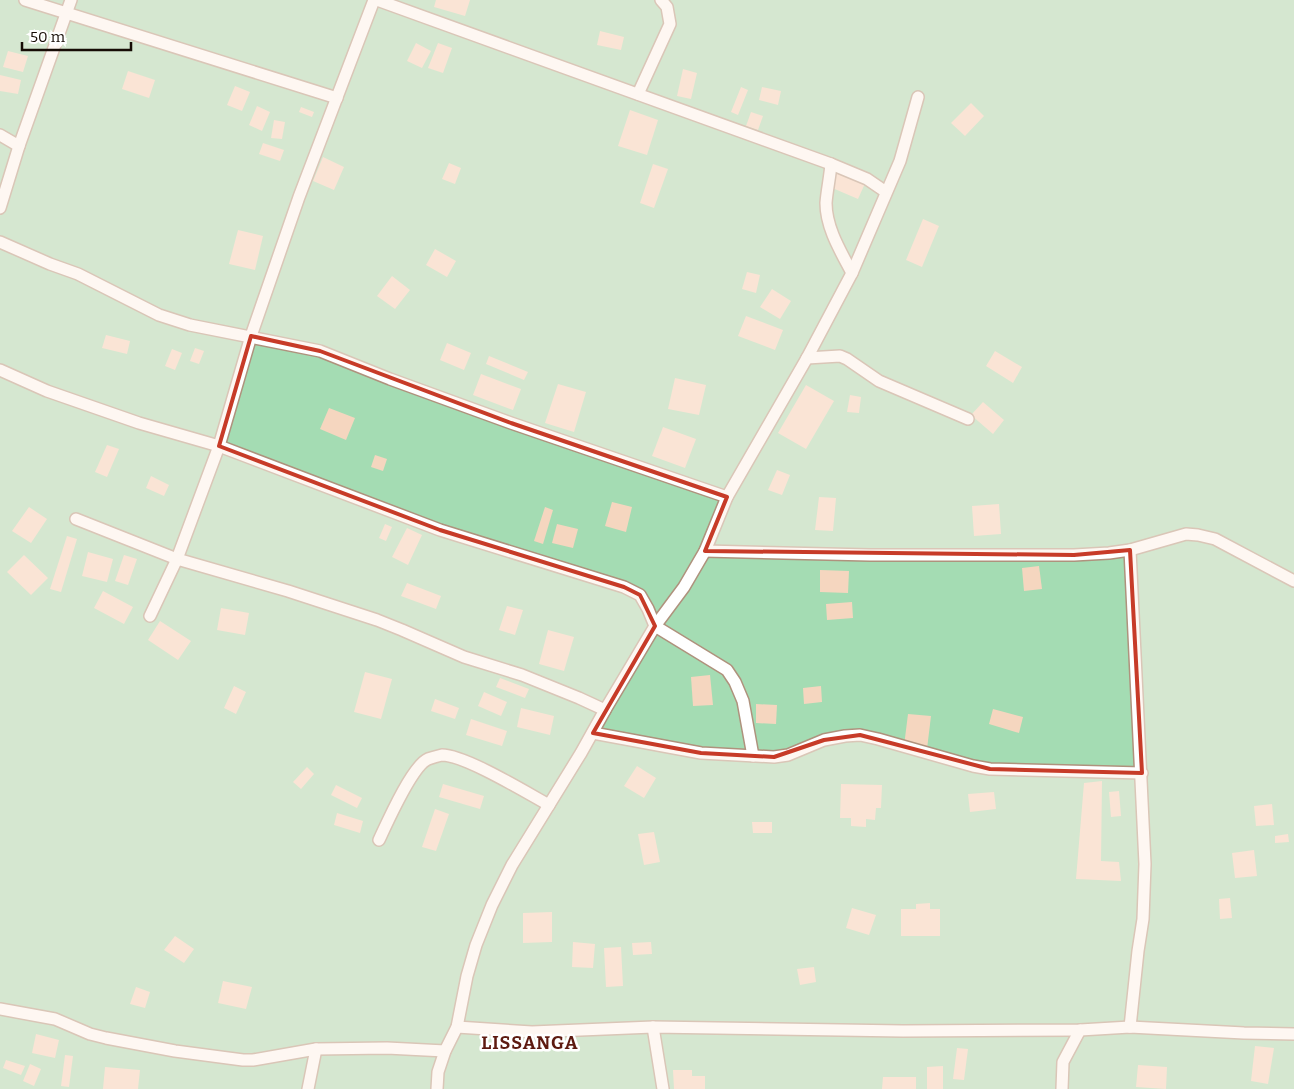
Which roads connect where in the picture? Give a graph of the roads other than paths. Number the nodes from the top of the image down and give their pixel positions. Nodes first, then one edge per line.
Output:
1 (25, 0) edge
2 (71, 0) edge
3 (375, 0) edge
4 (661, 0) edge
5 (66, 13) junction
6 (638, 94) junction
7 (918, 97) dead end
8 (337, 98) junction
9 (0, 135) edge
10 (19, 146) junction
11 (832, 164) junction
12 (886, 192) junction
13 (0, 208) edge
14 (0, 242) edge
15 (852, 273) junction
16 (251, 336) junction
17 (807, 358) junction
18 (0, 370) edge
19 (968, 419) dead end
20 (219, 446) junction
21 (727, 497) junction
22 (76, 520) dead end
23 (1130, 550) junction
24 (705, 551) junction
25 (177, 559) junction
26 (1294, 580) edge
27 (150, 616) dead end
28 (654, 626) junction
29 (605, 710) junction
30 (593, 733) junction
31 (753, 756) junction
32 (1142, 773) junction
33 (549, 805) junction
34 (379, 840) dead end
35 (0, 1009) edge
36 (457, 1027) junction
37 (653, 1027) junction
38 (1130, 1027) junction
39 (1080, 1030) junction
40 (1294, 1034) edge
41 (316, 1049) junction
42 (445, 1051) junction
43 (308, 1089) edge
44 (438, 1089) edge
45 (663, 1089) edge
46 (1062, 1089) edge

1 - 5 street
2 - 5 street
3 - 6 street
3 - 8 street
4 - 6 street
5 - 8 street
5 - 10 street
6 - 11 street
7 - 12 street
8 - 16 street
9 - 10 street
10 - 13 street
11 - 12 street
11 - 15 street
12 - 15 street
14 - 16 street
15 - 17 street
16 - 20 street
16 - 21 street
17 - 19 street
17 - 21 street
18 - 20 street
20 - 25 street
20 - 28 street
21 - 24 street
22 - 25 street
23 - 24 street
23 - 26 street
23 - 32 street
24 - 28 street
25 - 27 street
25 - 29 street
28 - 29 street
28 - 31 street
29 - 30 street
30 - 31 street
30 - 33 street
31 - 32 street
32 - 38 street
33 - 34 street
33 - 36 street
35 - 41 street
36 - 37 street
36 - 42 street
37 - 39 street
37 - 45 street
38 - 39 street
38 - 40 street
39 - 46 street
41 - 42 street
41 - 43 street
42 - 44 street

